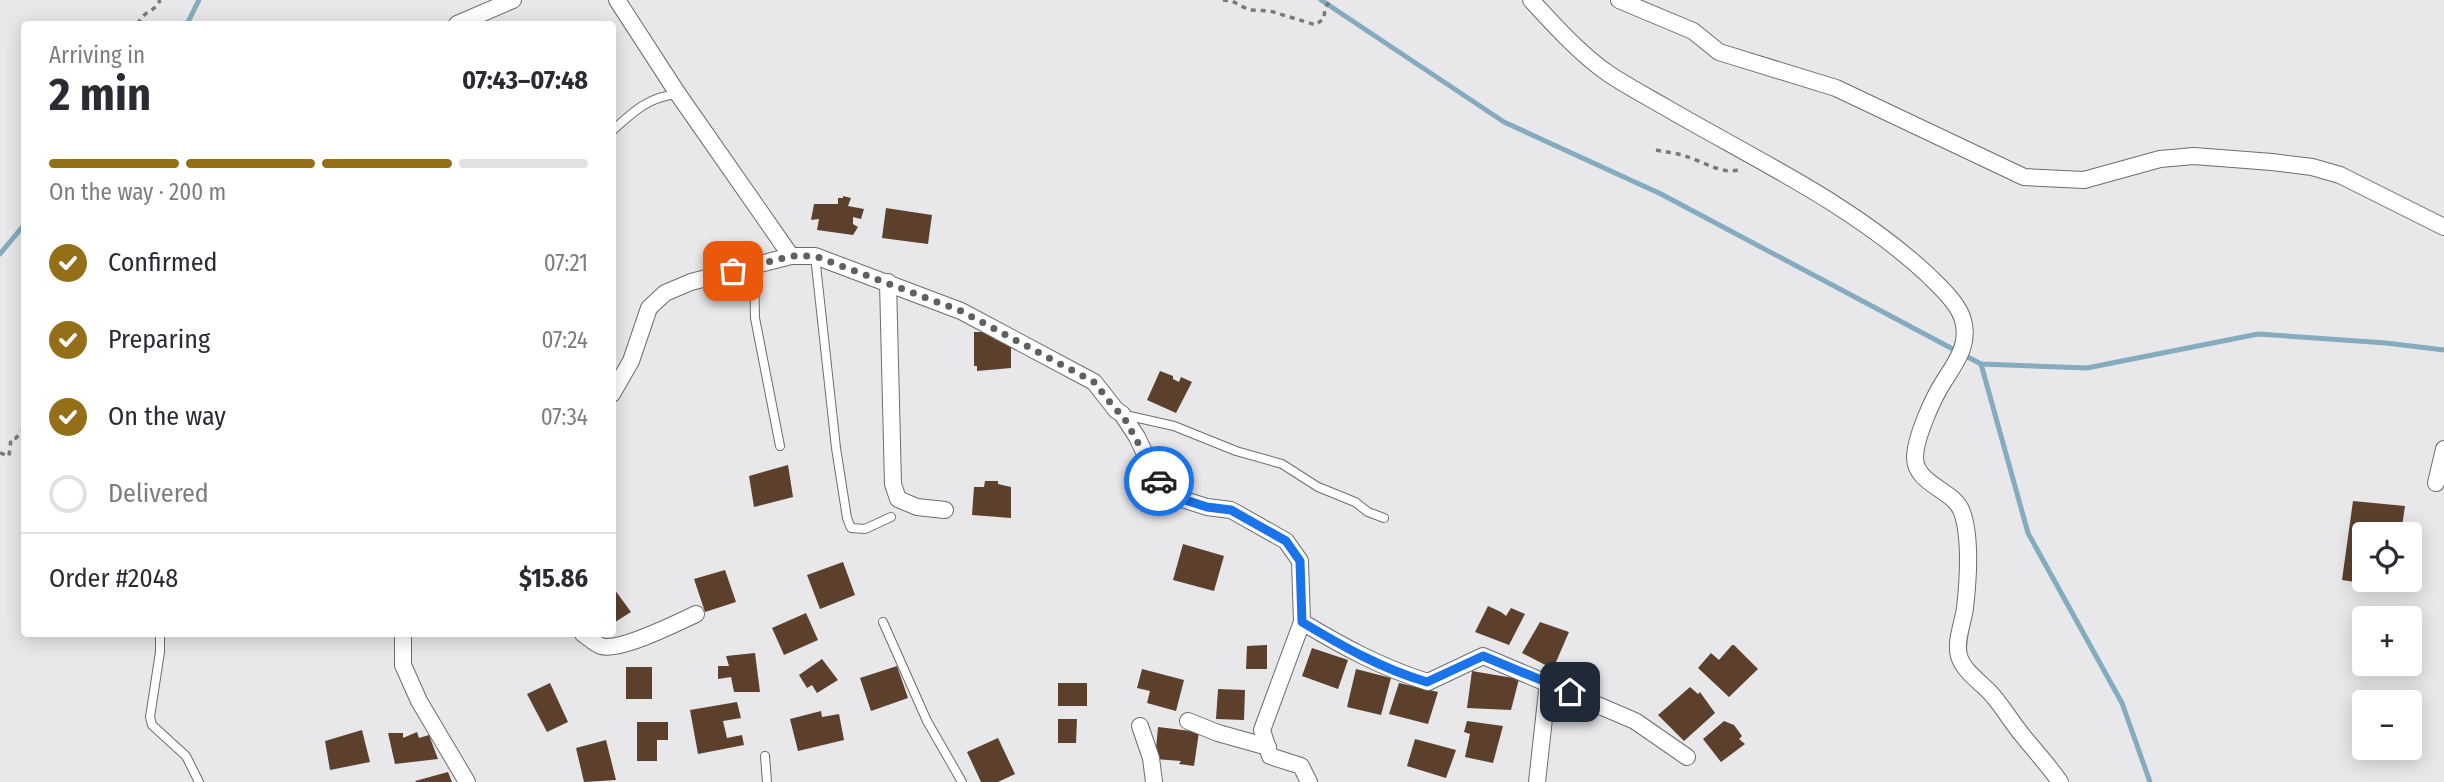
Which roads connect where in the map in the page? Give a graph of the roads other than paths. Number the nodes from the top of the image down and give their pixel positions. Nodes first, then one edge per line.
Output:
1 (513, 0) edge
2 (617, 0) edge
3 (1531, 0) edge
4 (1619, 0) edge
5 (464, 21) edge
6 (678, 94) junction
7 (616, 128) edge
8 (2444, 227) edge
9 (791, 256) junction
10 (815, 256) junction
11 (754, 266) junction
12 (888, 282) junction
13 (616, 387) edge
14 (1122, 414) junction
15 (780, 446) dead end
16 (2444, 449) edge
17 (2436, 483) dead end
18 (945, 510) dead end
19 (891, 517) dead end
20 (1384, 518) dead end
21 (696, 614) dead end
22 (883, 622) dead end
23 (1302, 622) junction
24 (160, 637) edge
25 (403, 637) edge
26 (587, 637) edge
27 (1548, 682) junction
28 (1188, 721) dead end
29 (1140, 726) dead end
30 (1268, 747) junction
31 (765, 756) dead end
32 (1687, 757) dead end
33 (199, 782) edge
34 (467, 782) edge
35 (767, 782) edge
36 (962, 782) edge
37 (1154, 782) edge
38 (1309, 782) edge
39 (1537, 782) edge
40 (2060, 782) edge

1 - 5 street
2 - 6 street
3 - 40 street
4 - 8 street
6 - 7 lane
6 - 9 street
9 - 10 street
9 - 11 street
10 - 12 street
10 - 19 lane
11 - 13 street
11 - 15 lane
12 - 14 street
12 - 18 street
14 - 20 lane
14 - 23 street
16 - 17 street
21 - 26 street
22 - 36 lane
23 - 27 street
23 - 30 street
24 - 33 lane
25 - 34 street
27 - 32 street
27 - 39 street
28 - 30 street
29 - 37 street
30 - 38 street
31 - 35 lane

